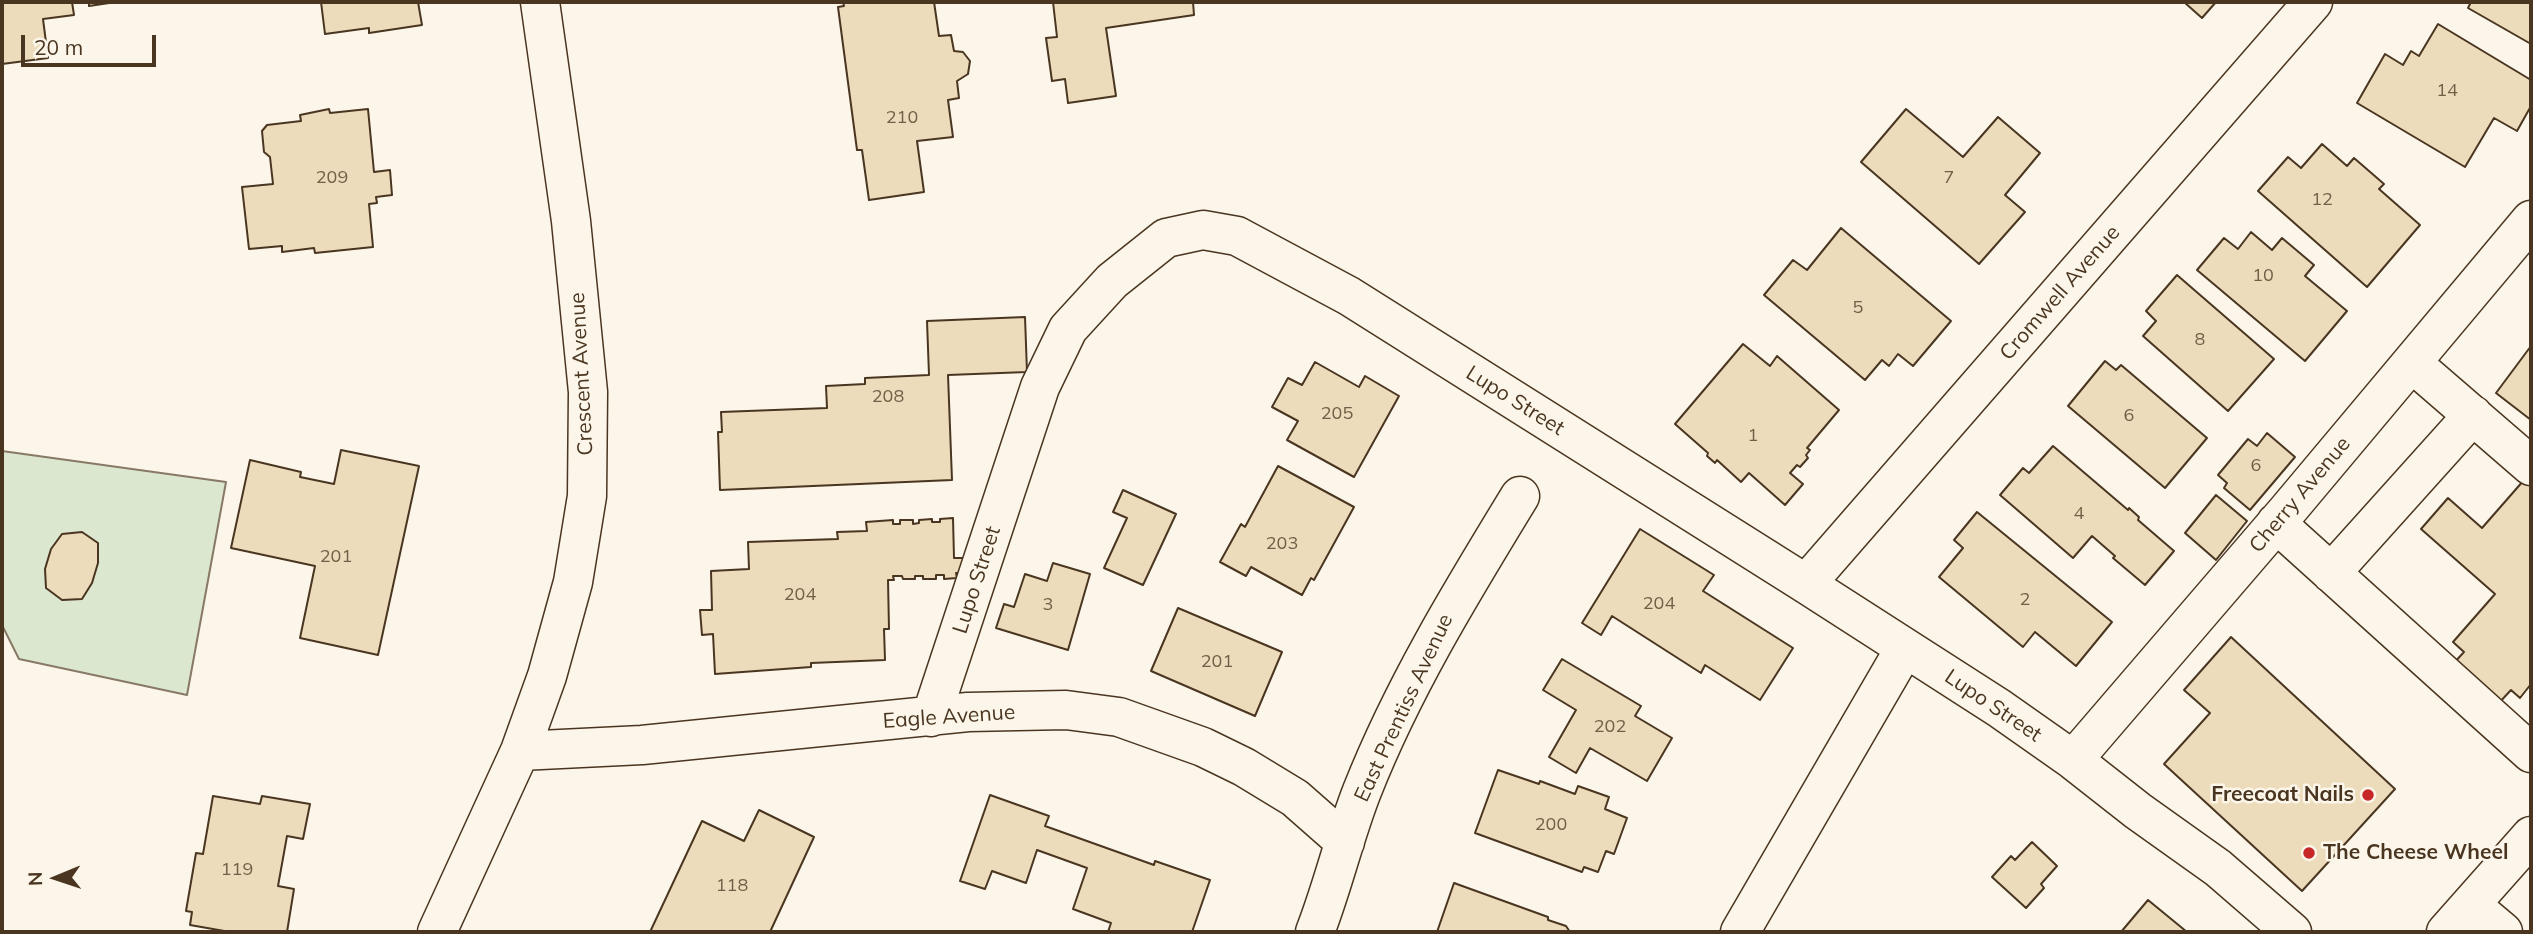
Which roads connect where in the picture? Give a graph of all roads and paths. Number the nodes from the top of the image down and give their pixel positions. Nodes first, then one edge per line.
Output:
1 (540, 2) edge
2 (2313, 2) edge
3 (2528, 224) edge
4 (2412, 363) junction
5 (2473, 415) junction
6 (2531, 466) edge
7 (1520, 496) dead end
8 (2277, 523) junction
9 (2331, 573) junction
10 (1806, 584) junction
11 (1905, 648) junction
12 (932, 717) junction
13 (520, 751) junction
14 (2531, 753) edge
15 (2073, 760) junction
16 (2531, 836) edge
17 (1345, 842) junction
18 (2459, 919) edge
19 (437, 932) edge
20 (1315, 932) edge
21 (1740, 932) edge
22 (2292, 932) edge
23 (2503, 932) edge

1 - 13 street, Crescent Avenue
2 - 10 street, Cromwell Avenue
3 - 4 street, Cherry Avenue
4 - 5 street
4 - 8 street, Cherry Avenue
5 - 6 street
5 - 9 street
7 - 17 street, East Prentiss Avenue
8 - 9 street
8 - 15 street, Cherry Avenue
9 - 14 street
10 - 11 street, Lupo Street
10 - 12 street, Lupo Street
11 - 15 street, Lupo Street
11 - 21 street
12 - 13 street, Eagle Avenue
12 - 17 street, Eagle Avenue
13 - 19 street, Crescent Avenue
15 - 22 street, Lupo Street
16 - 18 street
17 - 20 street, East Prentiss Avenue
18 - 23 street

